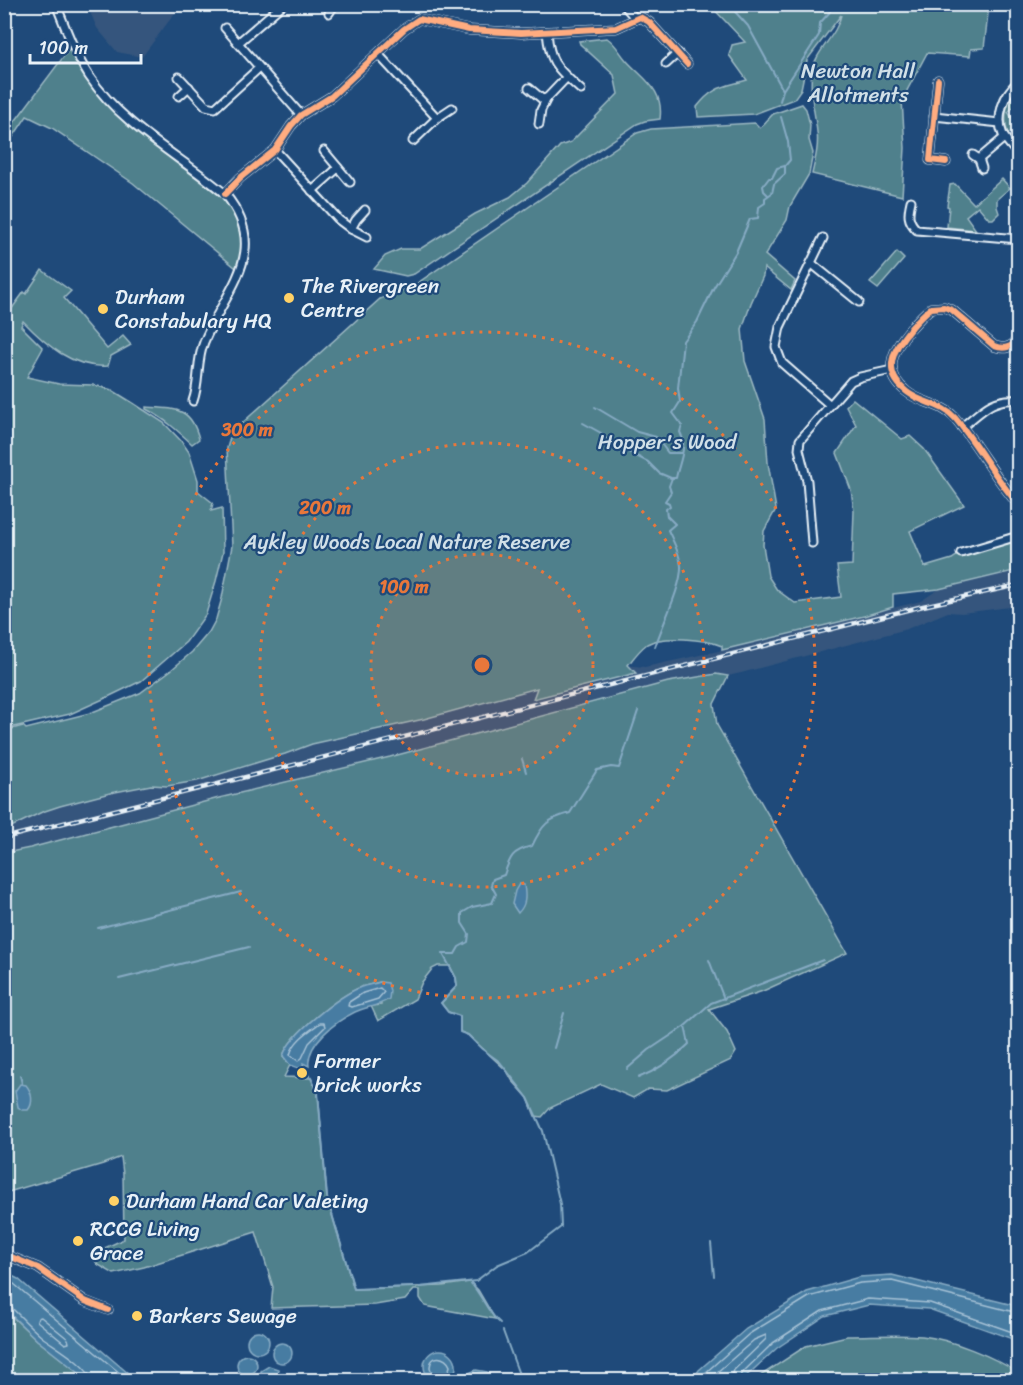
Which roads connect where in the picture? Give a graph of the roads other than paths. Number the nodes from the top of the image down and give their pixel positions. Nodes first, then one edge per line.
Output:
1 (56, 4) edge
2 (283, 4) edge
3 (335, 4) edge
4 (624, 4) edge
5 (328, 13) dead end
6 (636, 19) junction
7 (225, 28) dead end
8 (547, 32) junction
9 (238, 43) junction
10 (678, 53) junction
11 (378, 54) junction
12 (666, 63) dead end
13 (687, 64) dead end
14 (259, 68) junction
15 (179, 77) dead end
16 (567, 77) junction
17 (938, 80) dead end
18 (1018, 82) edge
19 (189, 87) junction
20 (529, 88) dead end
21 (581, 90) dead end
22 (179, 96) dead end
23 (547, 98) junction
24 (452, 108) dead end
25 (301, 116) junction
26 (934, 116) junction
27 (437, 118) junction
28 (1000, 123) junction
29 (540, 124) dead end
30 (1004, 138) junction
31 (413, 141) dead end
32 (275, 150) junction
33 (324, 151) dead end
34 (1018, 154) edge
35 (946, 162) dead end
36 (338, 168) junction
37 (982, 168) dead end
38 (350, 182) dead end
39 (312, 191) junction
40 (225, 194) junction
41 (911, 201) dead end
42 (365, 210) dead end
43 (351, 229) junction
44 (367, 237) dead end
45 (823, 238) dead end
46 (1018, 239) edge
47 (812, 263) junction
48 (859, 302) dead end
49 (1018, 340) edge
50 (892, 370) junction
51 (1018, 400) edge
52 (193, 401) dead end
53 (830, 405) junction
54 (962, 427) junction
55 (1018, 504) edge
56 (1018, 536) edge
57 (812, 543) dead end
58 (961, 553) dead end
59 (4, 1254) edge
60 (108, 1310) dead end

1 - 40 street
2 - 9 street
3 - 5 street
4 - 6 street
6 - 8 street
6 - 10 street
7 - 9 street
8 - 11 street
8 - 16 street
9 - 14 street
10 - 12 street
10 - 13 street
11 - 25 street
11 - 27 street
14 - 19 street
14 - 25 street
15 - 19 street
16 - 21 street
16 - 23 street
17 - 26 street
18 - 28 street
19 - 22 street
20 - 23 street
23 - 29 street
24 - 27 street
25 - 32 street
26 - 28 street
26 - 35 street
27 - 31 street
28 - 30 street
30 - 34 street
30 - 37 street
32 - 39 street
32 - 40 street
33 - 36 street
36 - 38 street
36 - 39 street
39 - 43 street
40 - 52 street
41 - 46 street
42 - 43 street
43 - 44 street
45 - 47 street
47 - 48 street
47 - 53 street
49 - 50 street
50 - 53 street
50 - 54 street
51 - 54 street
53 - 57 street
54 - 55 street
56 - 58 street
59 - 60 street

